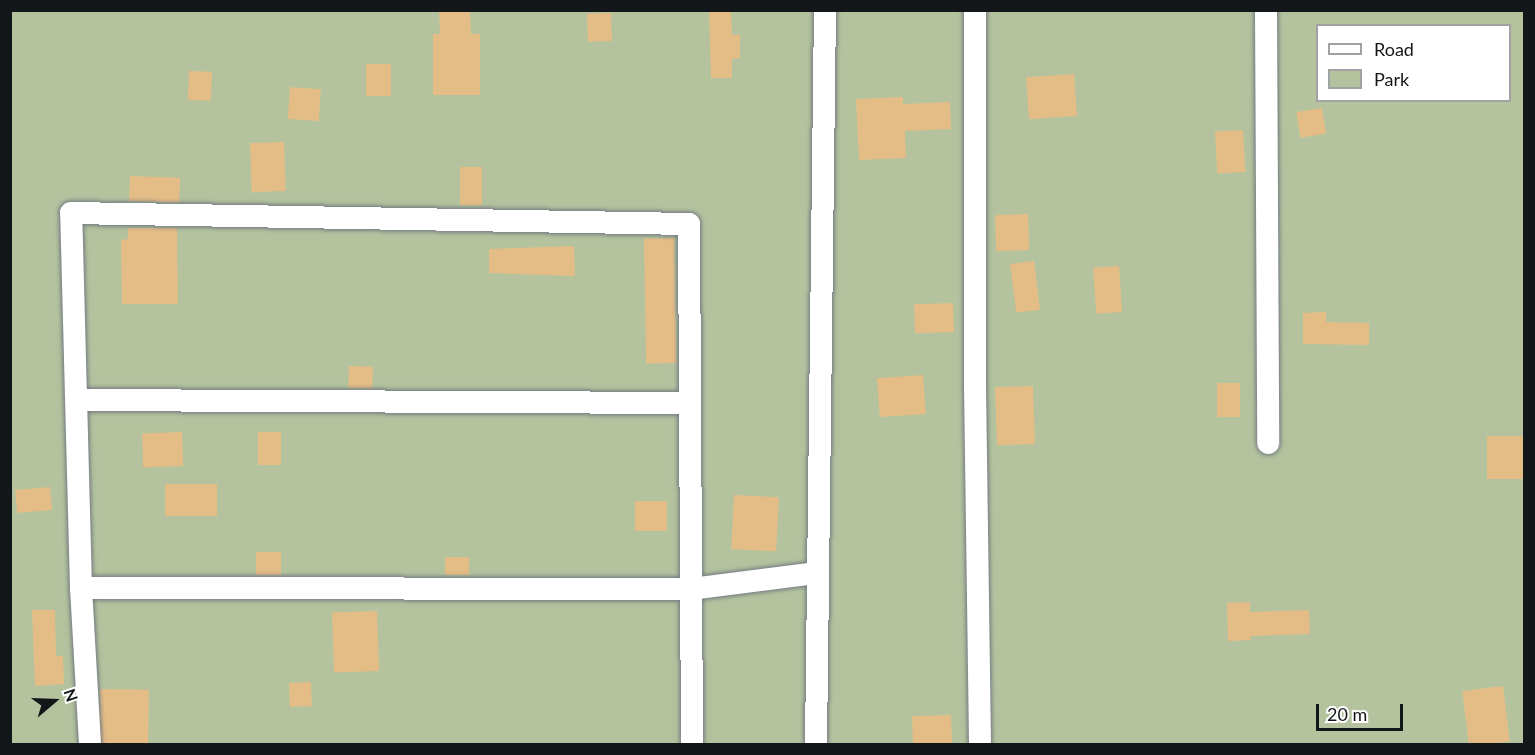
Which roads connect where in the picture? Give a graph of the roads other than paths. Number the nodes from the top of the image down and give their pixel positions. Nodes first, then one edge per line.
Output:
1 (825, 10) edge
2 (975, 10) edge
3 (1266, 10) edge
4 (76, 400) junction
5 (690, 403) junction
6 (1268, 443) dead end
7 (816, 573) junction
8 (81, 588) junction
9 (691, 589) junction
10 (90, 744) edge
11 (692, 744) edge
12 (816, 744) edge
13 (980, 744) edge

1 - 7 street
2 - 13 street
3 - 6 street
4 - 5 street
4 - 5 street
4 - 8 street
5 - 9 street
7 - 9 street
7 - 12 street
8 - 9 street
8 - 10 street
9 - 11 street

